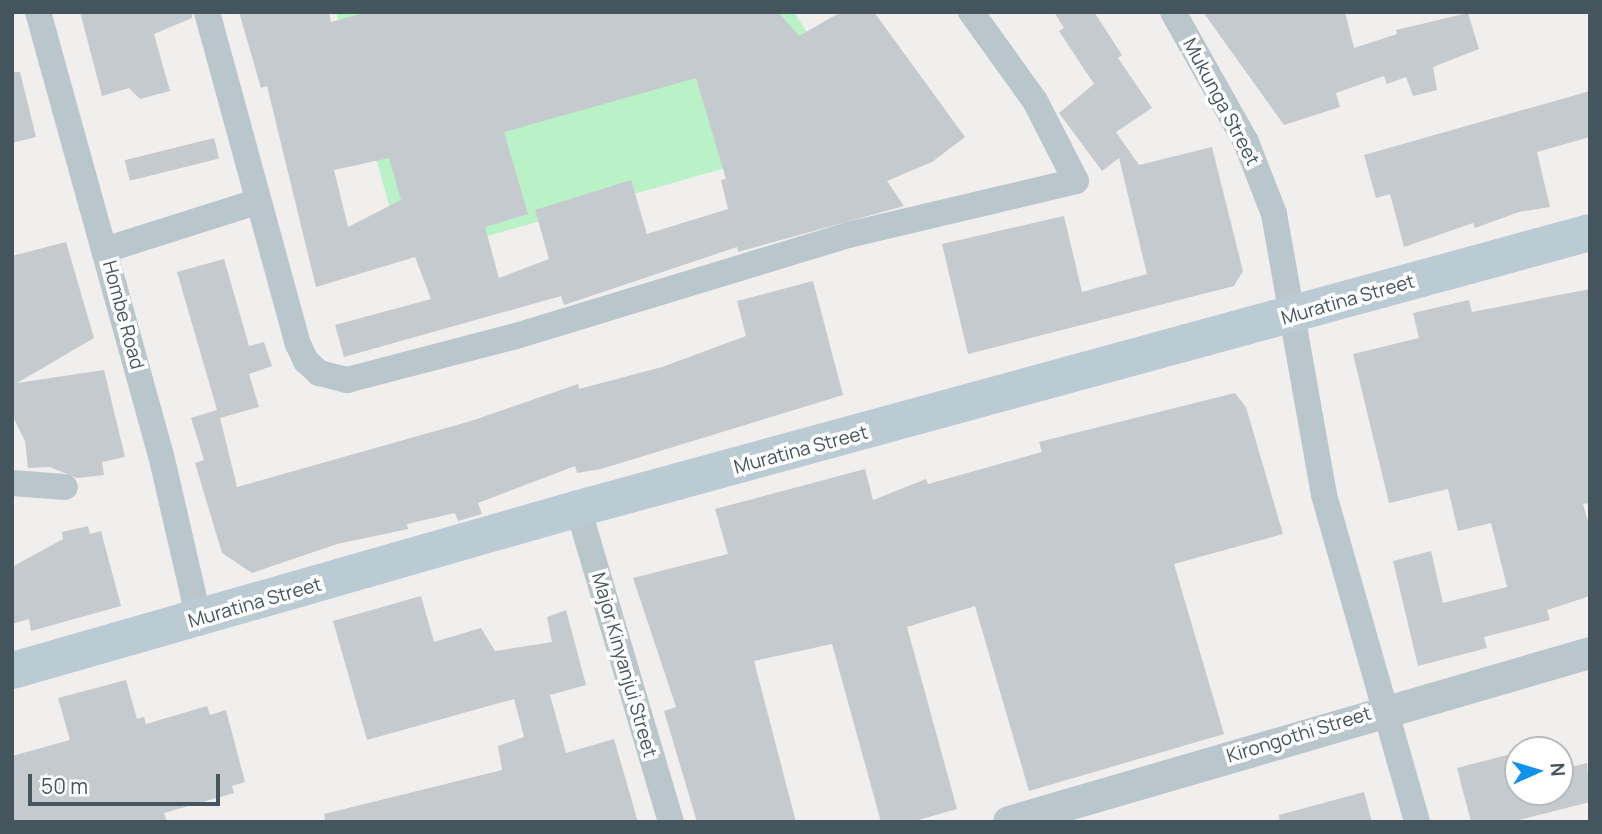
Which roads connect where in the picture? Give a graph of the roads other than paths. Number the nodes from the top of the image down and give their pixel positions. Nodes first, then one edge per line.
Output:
1 (38, 12) edge
2 (207, 12) edge
3 (971, 12) edge
4 (1173, 12) edge
5 (256, 202) junction
6 (1590, 232) edge
7 (105, 250) junction
8 (1295, 316) junction
9 (12, 483) edge
10 (65, 487) dead end
11 (578, 508) junction
12 (199, 619) junction
13 (1590, 653) edge
14 (12, 670) edge
15 (1383, 710) junction
16 (671, 822) edge
17 (1009, 822) edge
18 (1417, 822) edge

1 - 7 street, Hombe Road
2 - 5 street
3 - 5 street
4 - 8 street, Mukunga Street
5 - 7 street
6 - 8 main road, Muratina Street
7 - 12 street, Hombe Road
8 - 11 main road, Muratina Street
8 - 15 street, Mukunga Street
9 - 10 street
11 - 12 main road, Muratina Street
11 - 16 street, Major Kinyanjui Street
12 - 14 main road, Muratina Street
13 - 15 street, Kirongothi Street
15 - 17 street, Kirongothi Street
15 - 18 street, Mukunga Street

